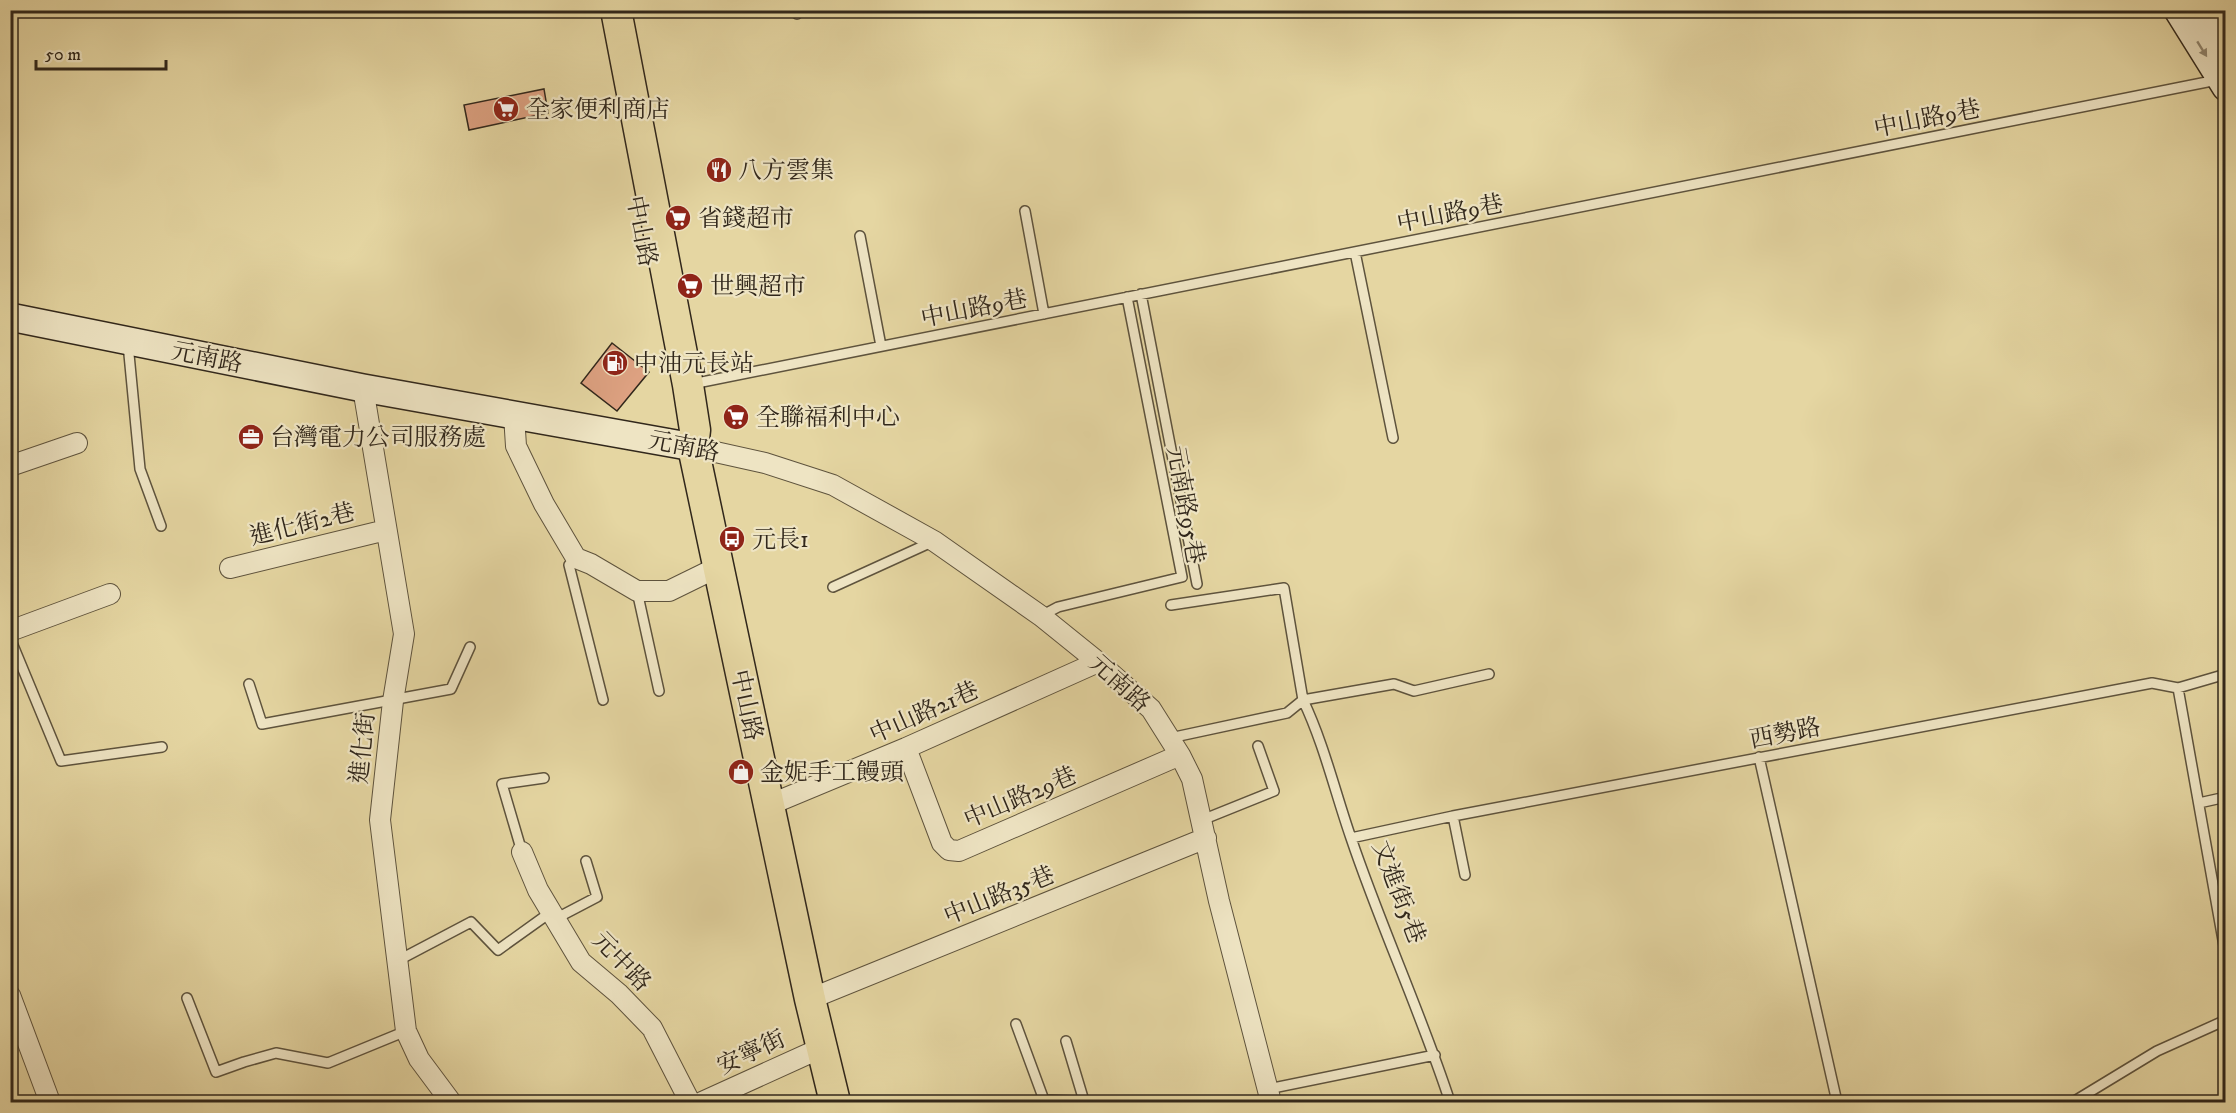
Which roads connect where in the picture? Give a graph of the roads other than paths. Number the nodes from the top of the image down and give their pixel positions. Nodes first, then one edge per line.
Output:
1 (599, 10) edge
2 (616, 10) edge
3 (2178, 10) edge
4 (2206, 10) edge
5 (2226, 40) edge
6 (2224, 81) edge
7 (1025, 211) dead end
8 (860, 236) dead end
9 (1355, 252) junction
10 (1141, 294) junction
11 (1127, 297) junction
12 (1044, 314) junction
13 (10, 317) edge
14 (127, 342) junction
15 (881, 346) junction
16 (688, 385) junction
17 (363, 388) junction
18 (514, 415) junction
19 (1393, 438) dead end
20 (77, 443) dead end
21 (693, 447) junction
22 (10, 466) edge
23 (161, 526) dead end
24 (386, 530) junction
25 (934, 541) junction
26 (576, 558) junction
27 (718, 567) junction
28 (230, 568) dead end
29 (1197, 584) dead end
30 (833, 587) dead end
31 (637, 591) junction
32 (110, 594) dead end
33 (1171, 605) dead end
34 (1041, 616) junction
35 (10, 631) edge
36 (10, 638) edge
37 (470, 647) dead end
38 (1098, 662) junction
39 (1489, 674) dead end
40 (2226, 674) edge
41 (249, 684) dead end
42 (2178, 688) junction
43 (659, 691) dead end
44 (603, 700) dead end
45 (1303, 700) junction
46 (393, 701) junction
47 (1170, 738) junction
48 (1257, 746) dead end
49 (162, 747) dead end
50 (906, 748) junction
51 (1180, 755) junction
52 (1759, 757) junction
53 (544, 778) dead end
54 (2226, 797) edge
55 (2199, 803) junction
56 (769, 805) junction
57 (1454, 816) junction
58 (1204, 829) junction
59 (1351, 838) junction
60 (522, 852) joint
61 (586, 861) dead end
62 (1465, 875) dead end
63 (553, 915) junction
64 (2226, 957) edge
65 (398, 961) junction
66 (10, 995) edge
67 (187, 998) dead end
68 (810, 999) junction
69 (2226, 1020) edge
70 (1017, 1024) dead end
71 (406, 1031) junction
72 (1066, 1041) dead end
73 (821, 1048) junction
74 (1435, 1055) junction
75 (1270, 1096) edge
76 (1044, 1100) junction
77 (1084, 1101) junction
78 (50, 1102) edge
79 (451, 1102) edge
80 (690, 1102) edge
81 (702, 1102) edge
82 (835, 1102) edge
83 (1031, 1102) edge
84 (1099, 1102) edge
85 (1450, 1102) edge
86 (1837, 1102) edge
87 (2073, 1102) edge

1 - 21 main road, 中山路
2 - 16 main road, 中山路
3 -> 6 street
4 - 5 street
6 - 9 lane, 中山路9巷
7 - 12 lane
8 - 15 lane
9 - 10 lane, 中山路9巷
9 - 19 lane
10 - 11 lane, 中山路9巷
10 - 29 lane
11 - 12 lane, 中山路9巷
11 - 34 lane, 元南路95巷
12 - 15 lane, 中山路9巷
13 - 14 street, 元南路
14 - 17 street, 元南路
14 - 23 lane
15 - 16 lane, 中山路9巷
16 - 21 main road, 中山路
17 - 18 street, 元南路
17 - 24 street, 進化街
18 - 21 street, 元南路
18 - 26 street
20 - 22 street
21 - 25 street, 元南路
21 - 27 main road, 中山路
24 - 28 street, 進化街2巷
24 - 46 street, 進化街
25 - 30 lane
25 - 34 street, 元南路
26 - 31 street
26 - 44 lane
27 - 31 street
27 - 56 main road, 中山路
31 - 43 lane
32 - 35 street
33 - 45 lane, 文進街5巷
34 - 38 street, 元南路
36 - 49 lane
37 - 46 lane
38 - 47 street, 元南路
38 - 50 street, 中山路21巷
39 - 45 lane
40 - 42 lane, 西勢路
41 - 46 lane
42 - 52 lane, 西勢路
42 - 55 lane
45 - 47 lane
45 - 59 lane, 文進街5巷
46 - 65 street, 進化街
47 - 51 street, 元南路
48 - 58 lane
50 - 51 street, 中山路29巷
50 - 56 street, 中山路21巷
51 - 58 street, 元南路
52 - 57 lane, 西勢路
52 - 86 lane
53 - 60 lane
54 - 55 lane
55 - 64 lane
56 - 68 main road, 中山路
57 - 59 lane, 西勢路
57 - 62 lane
58 - 68 street, 中山路35巷
58 - 75 street
59 - 74 lane, 文進街5巷
60 - 63 street, 元中路
61 - 63 lane
63 - 65 lane
63 - 80 street, 元中路
65 - 71 street, 進化街
66 - 78 street
67 - 71 lane
68 - 73 main road, 中山路
69 - 87 lane
70 - 76 lane
71 - 79 street, 進化街
72 - 77 lane
73 - 81 street, 安寧街
73 - 82 main road, 中山路
74 - 75 lane
74 - 85 lane, 文進街5巷
76 - 77 lane
76 - 83 lane
77 - 84 lane

